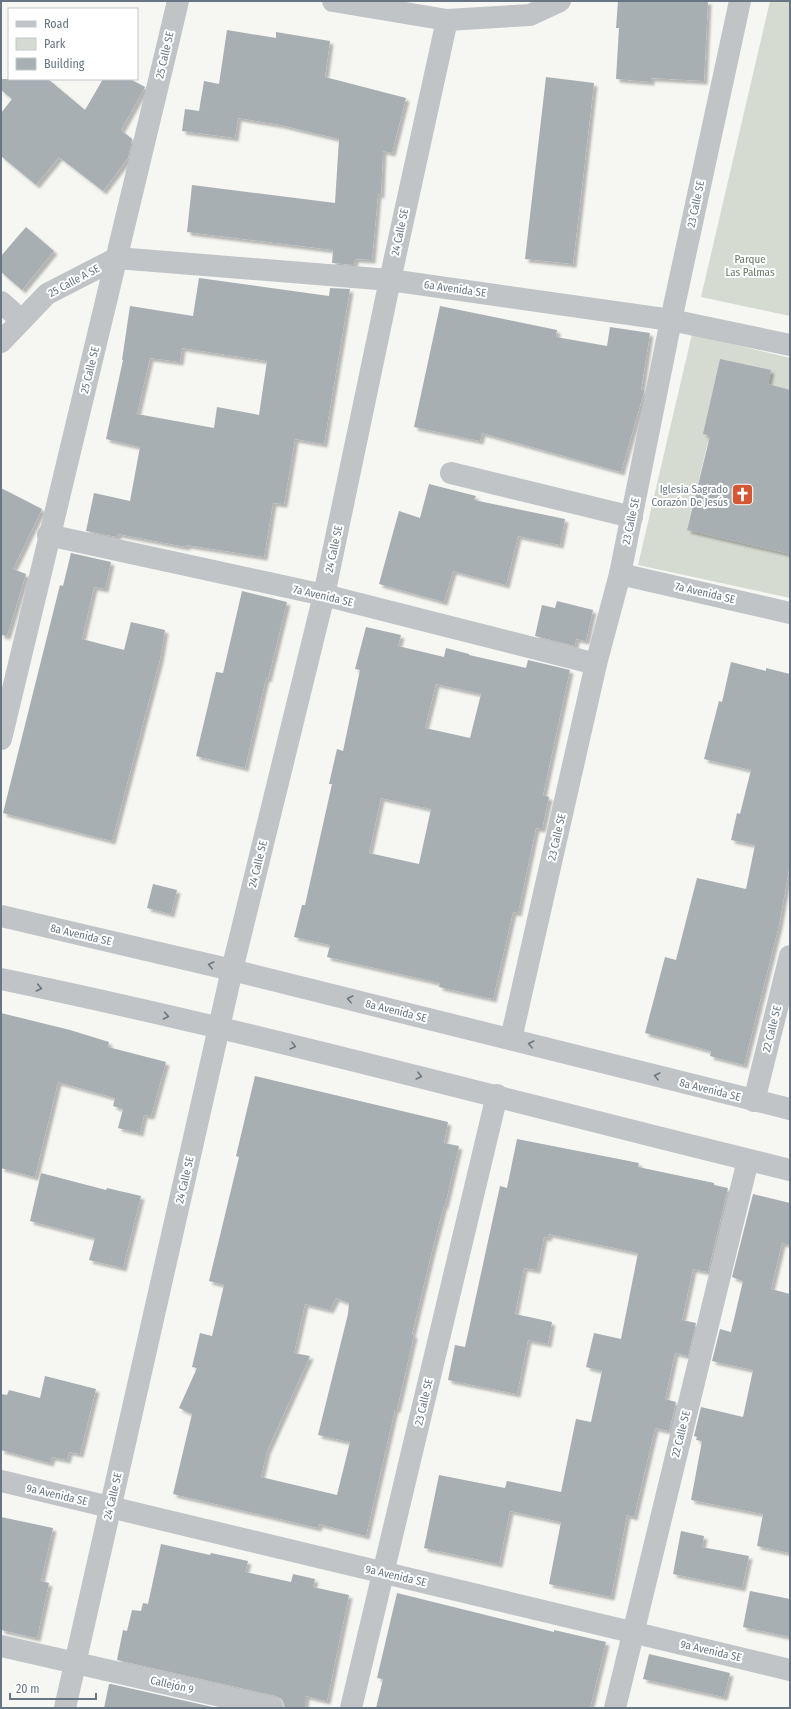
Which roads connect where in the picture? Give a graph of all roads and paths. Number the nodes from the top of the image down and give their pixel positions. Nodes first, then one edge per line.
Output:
1 (178, 1) edge
2 (333, 1) edge
3 (560, 1) edge
4 (740, 1) edge
5 (533, 8) edge
6 (447, 20) junction
7 (117, 258) junction
8 (390, 280) junction
9 (1, 302) edge
10 (22, 320) junction
11 (671, 320) junction
12 (1, 342) edge
13 (790, 345) edge
14 (451, 473) dead end
15 (632, 517) junction
16 (48, 535) junction
17 (620, 574) junction
18 (324, 595) junction
19 (790, 612) edge
20 (596, 664) junction
21 (1, 739) edge
22 (1, 916) edge
23 (790, 956) edge
24 (232, 970) junction
25 (1, 979) edge
26 (220, 1028) junction
27 (511, 1039) junction
28 (497, 1095) junction
29 (754, 1101) junction
30 (790, 1109) edge
31 (748, 1160) junction
32 (790, 1170) edge
33 (1, 1481) edge
34 (111, 1508) junction
35 (384, 1573) junction
36 (633, 1633) junction
37 (1, 1646) edge
38 (75, 1663) junction
39 (790, 1670) edge
40 (65, 1708) edge
41 (273, 1708) edge
42 (351, 1708) edge
43 (614, 1708) edge

1 - 7 street, 25 Calle SE
2 - 6 street
3 - 5 street
4 - 11 street, 23 Calle SE
5 - 6 street
6 - 8 street, 24 Calle SE
7 - 8 street, 6a Avenida SE
7 - 10 street, 25 Calle A SE
7 - 16 street, 25 Calle SE
8 - 11 street, 6a Avenida SE
8 - 18 street, 24 Calle SE
9 - 10 street
10 - 12 street, 25 Calle A SE
11 - 13 street, 6a Avenida SE
11 - 15 street, 23 Calle SE
14 - 15 street
15 - 17 street, 23 Calle SE
16 - 18 street, 7a Avenida SE
16 - 21 street, 25 Calle SE
17 - 19 street, 7a Avenida SE
17 - 20 street, 23 Calle SE
18 - 20 street, 7a Avenida SE
18 - 24 street, 24 Calle SE
20 - 27 street, 23 Calle SE
24 -> 22 street, 8a Avenida SE
23 - 29 street, 22 Calle SE
24 - 26 street, 24 Calle SE
27 -> 24 street, 8a Avenida SE
25 -> 26 street
26 -> 28 street
26 - 34 street, 24 Calle SE
29 -> 27 street, 8a Avenida SE
28 - 31 street
28 - 35 street, 23 Calle SE
29 - 30 street, 8a Avenida SE
31 - 32 street
31 - 36 street, 22 Calle SE
33 - 34 street, 9a Avenida SE
34 - 35 street, 9a Avenida SE
34 - 38 street, 24 Calle SE
35 - 36 street, 9a Avenida SE
35 - 42 street, 23 Calle SE
36 - 39 street, 9a Avenida SE
36 - 43 street, 22 Calle SE
37 - 38 street, Callejón 9
38 - 40 street, 24 Calle SE
38 - 41 street, Callejón 9

